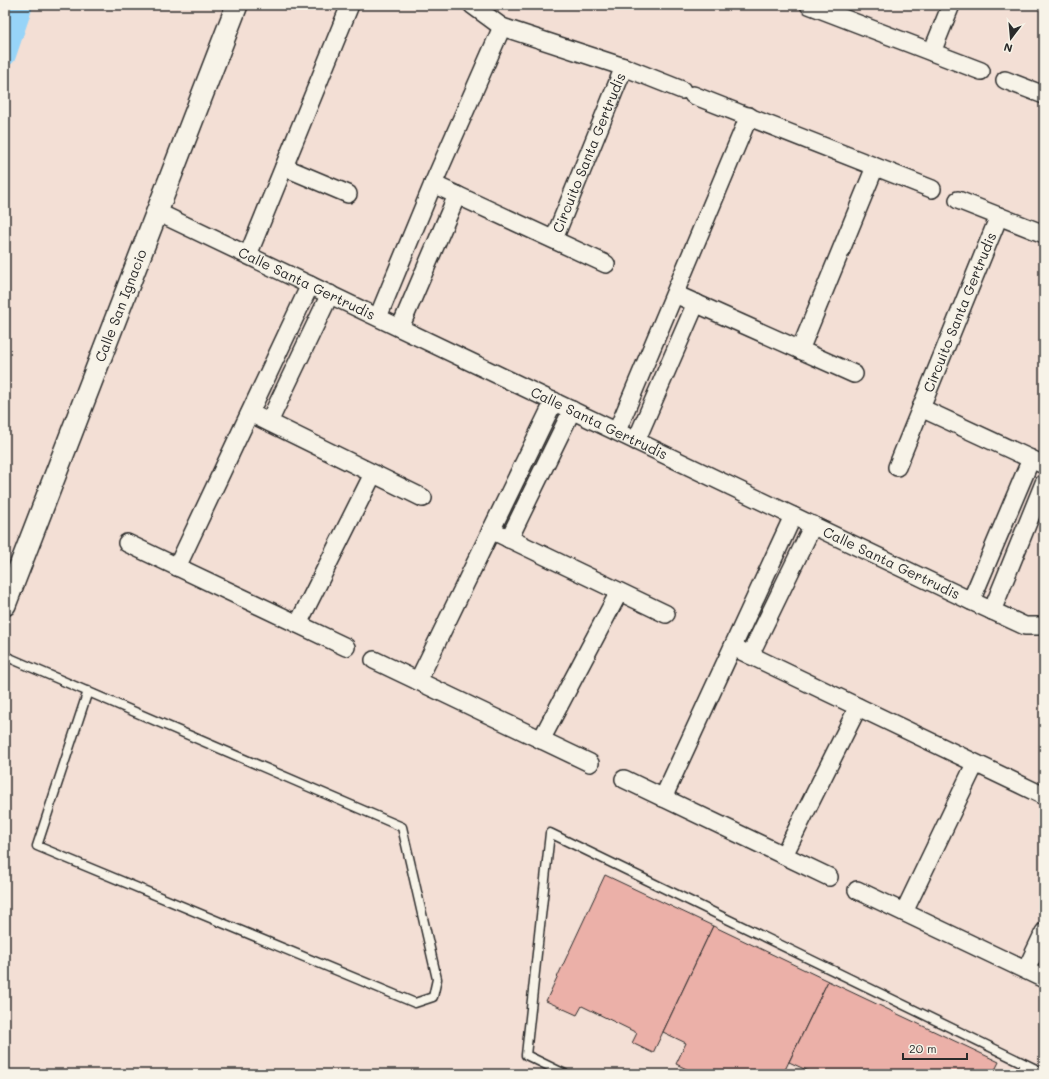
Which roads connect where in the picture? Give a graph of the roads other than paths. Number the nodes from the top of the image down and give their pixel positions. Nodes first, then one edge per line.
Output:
1 (237, 5) edge
2 (350, 5) edge
3 (472, 5) edge
4 (809, 5) edge
5 (951, 5) edge
6 (502, 27) junction
7 (932, 52) junction
8 (624, 67) junction
9 (981, 71) dead end
10 (1005, 80) dead end
11 (1044, 95) edge
12 (749, 116) junction
13 (284, 166) junction
14 (875, 167) junction
15 (433, 184) junction
16 (932, 189) dead end
17 (348, 194) dead end
18 (457, 195) junction
19 (958, 200) dead end
20 (157, 212) junction
21 (999, 216) junction
22 (1044, 234) edge
23 (554, 239) junction
24 (248, 255) junction
25 (606, 264) dead end
26 (310, 285) junction
27 (330, 294) junction
28 (675, 294) junction
29 (696, 303) junction
30 (378, 317) junction
31 (400, 328) junction
32 (800, 350) junction
33 (854, 374) dead end
34 (554, 401) junction
35 (921, 408) junction
36 (572, 410) junction
37 (250, 412) junction
38 (269, 422) junction
39 (617, 431) junction
40 (636, 441) junction
41 (1037, 462) edge
42 (898, 467) dead end
43 (373, 474) junction
44 (1044, 483) edge
45 (423, 498) dead end
46 (793, 516) junction
47 (813, 525) junction
48 (491, 530) junction
49 (509, 539) junction
50 (127, 543) dead end
51 (177, 567) junction
52 (619, 592) junction
53 (971, 601) junction
54 (5, 605) edge
55 (992, 611) junction
56 (666, 614) dead end
57 (298, 624) junction
58 (1044, 626) edge
59 (346, 647) dead end
60 (733, 647) junction
61 (750, 655) junction
62 (5, 656) edge
63 (374, 660) dead end
64 (418, 681) junction
65 (88, 691) junction
66 (858, 707) junction
67 (541, 740) junction
68 (590, 763) dead end
69 (975, 764) junction
70 (624, 779) dead end
71 (1044, 796) edge
72 (663, 798) junction
73 (784, 855) junction
74 (829, 877) dead end
75 (857, 890) dead end
76 (904, 912) junction
77 (1044, 932) edge
78 (1026, 970) junction
79 (1044, 979) edge
80 (1024, 1064) junction
81 (1044, 1073) edge
82 (565, 1074) edge
83 (1020, 1074) edge

1 - 20 street, Calle San Ignacio
2 - 13 street
3 - 6 street, Circuito Santa Gertrudis
4 - 7 street
5 - 7 street
6 - 8 street, Circuito Santa Gertrudis
6 - 15 street
7 - 9 street
8 - 12 street, Circuito Santa Gertrudis
8 - 23 street, Circuito Santa Gertrudis
10 - 11 street
12 - 14 street, Circuito Santa Gertrudis
12 - 28 street
13 - 17 street
13 - 24 street
14 - 16 street, Circuito Santa Gertrudis
14 - 32 street
15 - 18 street, Circuito Santa Gertrudis
15 - 30 street
18 - 23 street, Circuito Santa Gertrudis
18 - 31 street
19 - 21 street, Circuito Santa Gertrudis
20 - 24 street, Calle Santa Gertrudis
20 - 54 street, Calle San Ignacio
21 - 22 street, Circuito Santa Gertrudis
21 - 35 street, Circuito Santa Gertrudis
23 - 25 street, Circuito Santa Gertrudis
24 - 26 street, Calle Santa Gertrudis
26 - 27 street, Calle Santa Gertrudis
26 - 37 street
27 - 30 street, Calle Santa Gertrudis
27 - 38 street
28 - 29 street
28 - 39 street
29 - 32 street
29 - 40 street
30 - 31 street, Calle Santa Gertrudis
31 - 34 street, Calle Santa Gertrudis
32 - 33 street
34 - 36 street, Calle Santa Gertrudis
34 - 48 street
35 - 41 street, Circuito Santa Gertrudis
35 - 42 street, Circuito Santa Gertrudis
36 - 39 street, Calle Santa Gertrudis
36 - 49 street
37 - 38 street
37 - 51 street
38 - 43 street
39 - 40 street, Calle Santa Gertrudis
40 - 46 street, Calle Santa Gertrudis
41 - 53 street, Circuito Santa Gertrudis
43 - 45 street
43 - 57 street
44 - 55 street
46 - 47 street, Calle Santa Gertrudis
46 - 60 street
47 - 53 street, Calle Santa Gertrudis
47 - 61 street
48 - 49 street
48 - 64 street
49 - 52 street
50 - 51 street
51 - 57 street
52 - 56 street
52 - 67 street
53 - 55 street, Calle Santa Gertrudis
55 - 58 street, Calle Santa Gertrudis
57 - 59 street
60 - 61 street
60 - 72 street
61 - 66 street
62 - 65 lane
63 - 64 street
64 - 67 street
65 - 65 lane
66 - 69 street
66 - 73 street
67 - 68 street
69 - 71 street
69 - 76 street
70 - 72 street
72 - 73 street
73 - 74 street
75 - 76 street
76 - 78 street
77 - 78 street
78 - 79 street
80 - 81 lane
80 - 82 lane
80 - 83 lane

